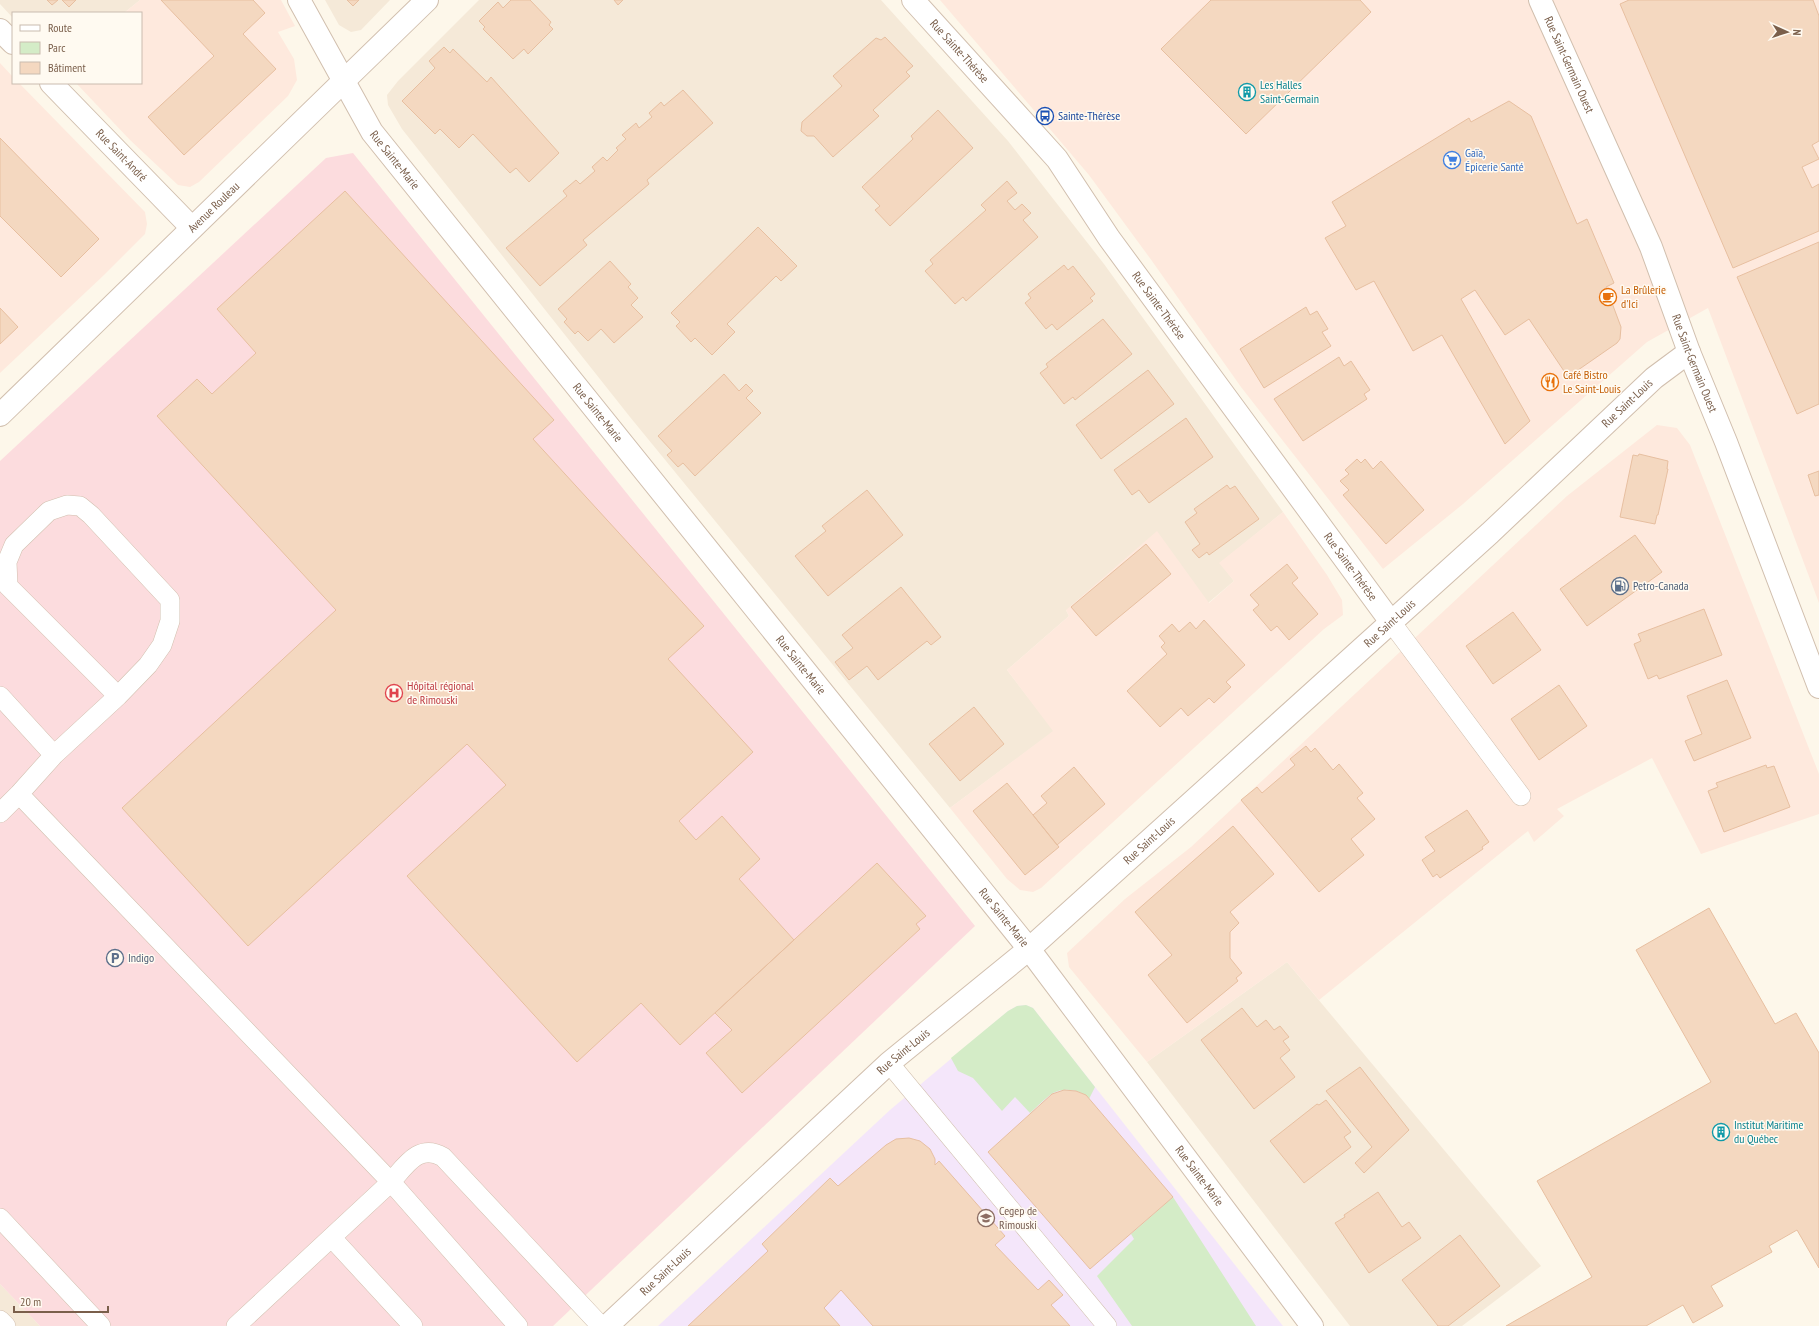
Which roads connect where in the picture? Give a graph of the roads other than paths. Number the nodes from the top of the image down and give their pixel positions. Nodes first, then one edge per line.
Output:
1 (299, 0) edge
2 (427, 0) edge
3 (913, 0) edge
4 (1540, 0) edge
5 (0, 30) edge
6 (12, 43) edge
7 (343, 82) junction
8 (52, 84) edge
9 (192, 228) junction
10 (1689, 352) junction
11 (0, 415) edge
12 (1391, 622) junction
13 (1819, 688) edge
14 (0, 696) edge
15 (118, 696) junction
16 (54, 755) junction
17 (19, 794) junction
18 (1521, 796) dead end
19 (1, 810) edge
20 (1030, 949) junction
21 (889, 1063) junction
22 (391, 1182) junction
23 (0, 1218) edge
24 (332, 1238) junction
25 (0, 1320) edge
26 (6, 1326) edge
27 (101, 1326) edge
28 (236, 1326) edge
29 (414, 1326) edge
30 (518, 1326) edge
31 (601, 1326) edge
32 (607, 1326) edge
33 (1107, 1326) edge
34 (1312, 1326) edge

1 - 7 street, Rue Sainte-Marie
2 - 7 street, Avenue Rouleau
3 - 12 street, Rue Sainte-Thérèse
4 - 10 street, Rue Saint-Germain Ouest
5 - 6 street
7 - 9 street, Avenue Rouleau
7 - 20 street, Rue Sainte-Marie
8 - 9 street, Rue Saint-André
9 - 11 street, Avenue Rouleau
10 - 12 street, Rue Saint-Louis
10 - 13 street, Rue Saint-Germain Ouest
12 - 18 lane
12 - 20 street, Rue Saint-Louis
14 - 16 lane
15 - 15 lane
15 - 16 lane
16 - 17 lane
17 - 19 lane
17 - 22 lane
20 - 21 street, Rue Saint-Louis
20 - 34 street, Rue Sainte-Marie
21 - 32 street, Rue Saint-Louis
21 - 33 lane
22 - 24 lane
22 - 30 lane
22 - 31 lane
23 - 27 lane
24 - 28 lane
24 - 29 lane
25 - 26 lane

